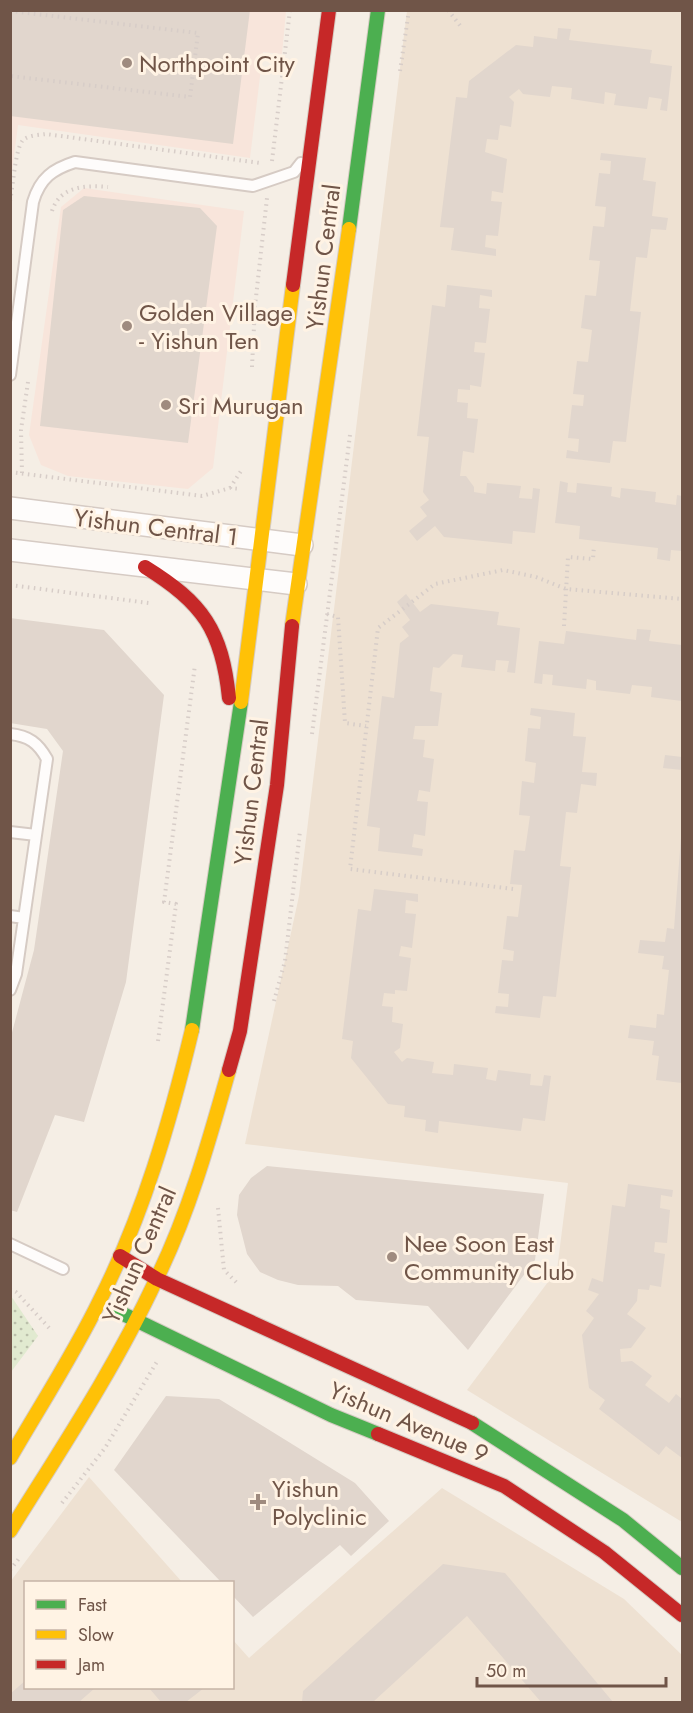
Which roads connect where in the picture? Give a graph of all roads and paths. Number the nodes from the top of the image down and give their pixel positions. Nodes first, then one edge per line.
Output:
1 (290, 10) edge
2 (329, 10) edge
3 (378, 10) edge
4 (448, 10) edge
5 (10, 11) edge
6 (462, 28) dead end
7 (10, 76) edge
8 (308, 154) junction
9 (269, 181) junction
10 (117, 188) dead end
11 (260, 204) dead end
12 (266, 204) junction
13 (50, 217) dead end
14 (29, 373) dead end
15 (10, 375) edge
16 (252, 377) dead end
17 (242, 469) dead end
18 (10, 472) edge
19 (21, 473) junction
20 (10, 508) edge
21 (260, 541) junction
22 (302, 545) junction
23 (594, 546) dead end
24 (14, 549) edge
25 (145, 567) junction
26 (255, 579) junction
27 (296, 584) junction
28 (10, 585) edge
29 (566, 589) junction
30 (682, 599) edge
31 (153, 603) dead end
32 (327, 614) dead end
33 (564, 626) dead end
34 (195, 661) dead end
35 (366, 726) junction
36 (10, 734) edge
37 (232, 772) junction
38 (10, 832) edge
39 (36, 835) junction
40 (513, 889) dead end
41 (10, 916) edge
42 (24, 918) junction
43 (10, 990) edge
44 (157, 1052) dead end
45 (10, 1244) edge
46 (120, 1256) junction
47 (63, 1269) dead end
48 (157, 1279) junction
49 (10, 1289) edge
50 (100, 1301) junction
51 (135, 1320) junction
52 (53, 1333) dead end
53 (145, 1385) dead end
54 (10, 1458) edge
55 (57, 1509) dead end
56 (10, 1531) edge
57 (24, 1553) dead end
58 (682, 1568) edge
59 (10, 1570) edge
60 (682, 1615) edge

1 - 9 path
2 - 8 main road, Yishun Central
3 - 22 main road, Yishun Central
4 - 6 path
5 - 7 path
8 - 9 lane
8 - 21 main road, Yishun Central
9 - 12 path
9 - 15 lane
10 - 13 path
11 - 12 path
12 - 16 path
14 - 19 path
17 - 19 path
18 - 19 path
20 - 21 street, Yishun Central 1
21 - 22 street, Yishun Central 1
21 - 26 main road, Yishun Central
22 - 27 main road, Yishun Central
23 - 29 path
24 - 25 street, Yishun Central 1
25 - 26 street, Yishun Central 1
25 - 37 main road
26 - 27 street, Yishun Central 1
26 - 37 main road, Yishun Central
27 - 48 main road, Yishun Central
28 - 31 path
29 - 30 path
29 - 33 path
29 - 35 path
32 - 35 path
34 - 44 path
35 - 40 path
36 - 39 lane
37 - 46 main road, Yishun Central
38 - 39 lane
39 - 42 lane
41 - 42 lane
42 - 43 lane
45 - 47 lane
46 - 48 main road, Yishun Avenue 9
46 - 50 main road, Yishun Central
48 - 51 main road, Yishun Central
48 - 58 main road, Yishun Avenue 9
49 - 52 path
50 - 51 main road, Yishun Avenue 9
50 - 54 main road, Yishun Central
51 - 56 main road, Yishun Central
51 - 60 main road, Yishun Avenue 9
53 - 55 path
57 - 59 path

